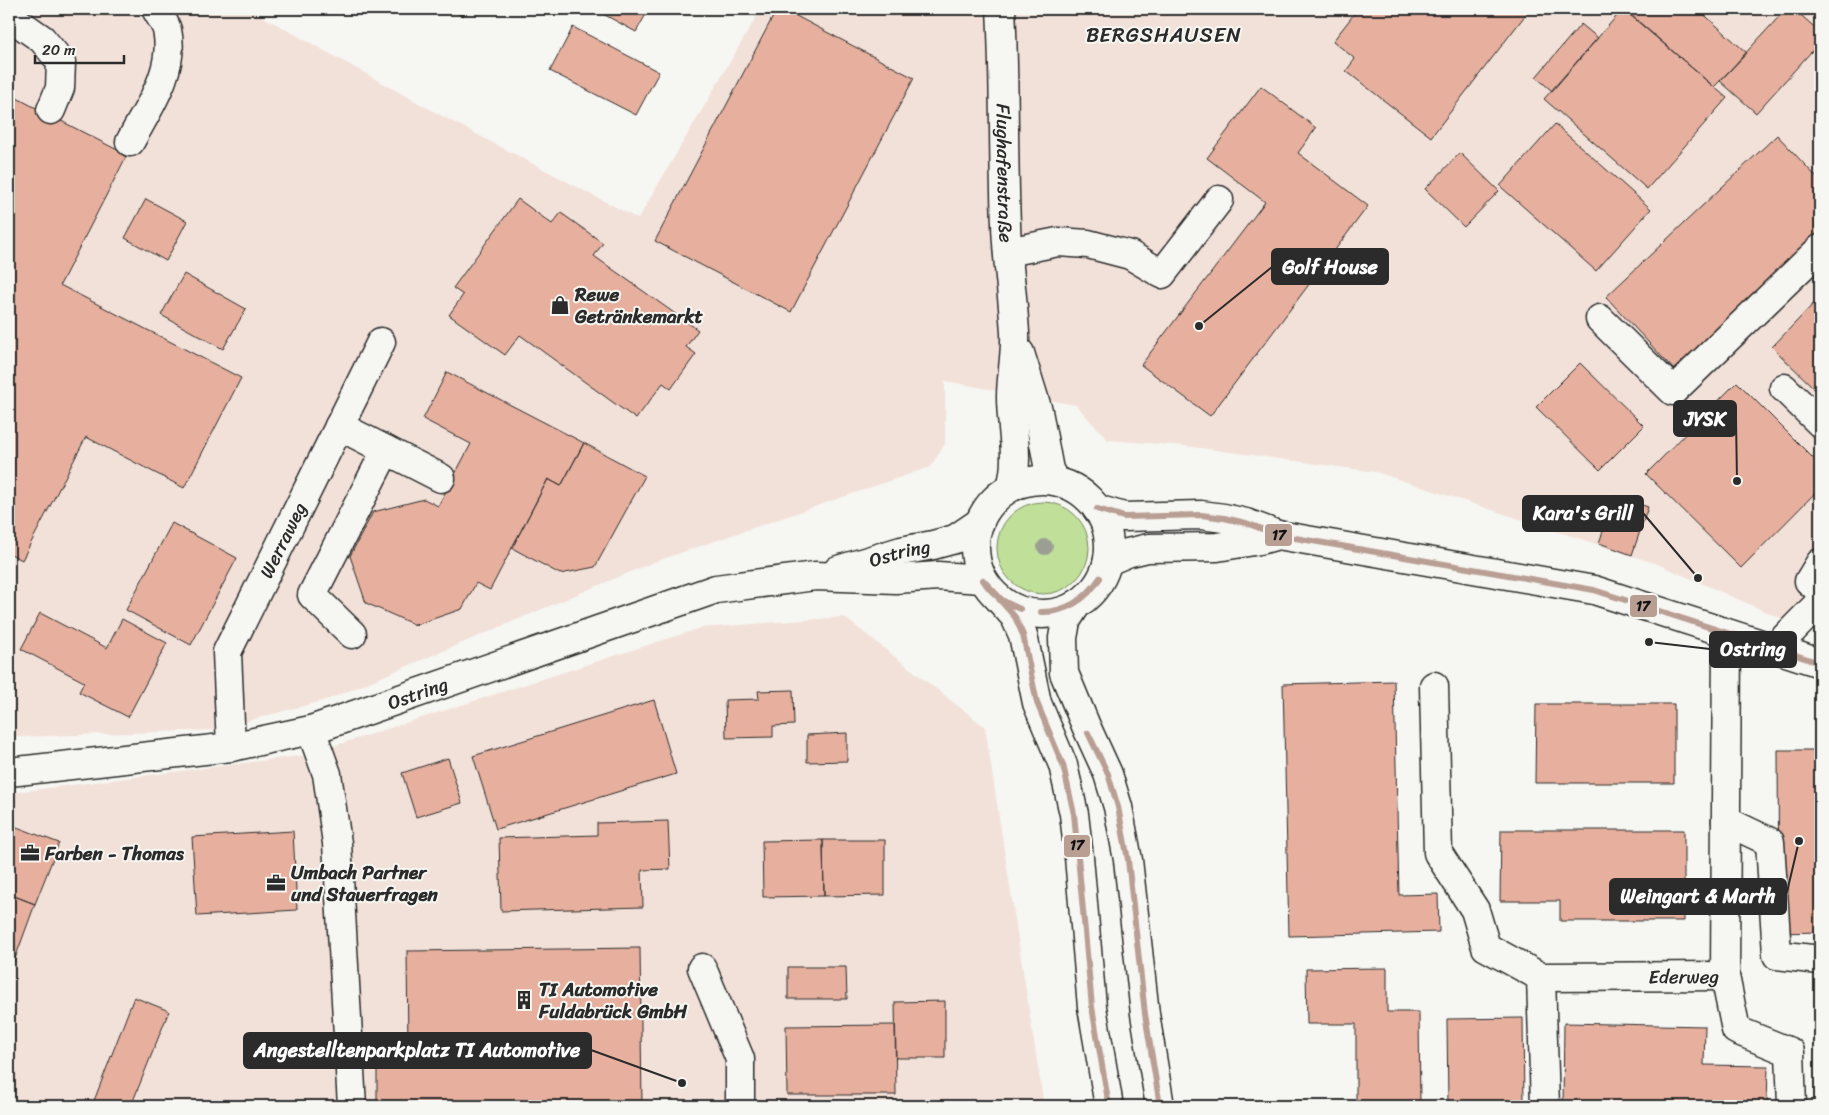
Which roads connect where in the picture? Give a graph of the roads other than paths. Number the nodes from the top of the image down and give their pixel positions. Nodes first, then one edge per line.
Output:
1 (156, 9) edge
2 (1001, 9) edge
3 (22, 16) edge
4 (51, 110) dead end
5 (130, 142) dead end
6 (1219, 200) dead end
7 (1820, 249) edge
8 (1008, 252) junction
9 (1600, 319) dead end
10 (1015, 335) junction
11 (381, 342) dead end
12 (1784, 388) dead end
13 (1820, 423) edge
14 (339, 426) junction
15 (386, 450) junction
16 (441, 478) dead end
17 (1055, 482) junction
18 (1011, 487) junction
19 (1097, 509) junction
20 (980, 522) junction
21 (1278, 535) junction
22 (1108, 561) junction
23 (1820, 563) edge
24 (815, 576) junction
25 (991, 589) junction
26 (1820, 591) edge
27 (1820, 602) edge
28 (1077, 604) junction
29 (352, 634) dead end
30 (1727, 634) junction
31 (1774, 649) junction
32 (1820, 663) edge
33 (1434, 686) dead end
34 (311, 730) junction
35 (231, 747) junction
36 (9, 772) edge
37 (1726, 821) junction
38 (1820, 960) edge
39 (702, 968) dead end
40 (1725, 976) junction
41 (1540, 977) junction
42 (352, 1106) edge
43 (740, 1106) edge
44 (1109, 1106) edge
45 (1160, 1106) edge
46 (1545, 1106) edge
47 (1792, 1106) edge

1 - 5 street
2 - 8 street, Flughafenstraße
3 - 4 street
6 - 8 street
7 - 9 street
8 - 10 street, Flughafenstraße
10 - 17 street, Flughafenstraße
10 - 18 street, Flughafenstraße
11 - 14 street, Werraweg
12 - 13 street
14 - 15 street
14 - 35 street, Werraweg
15 - 16 street
15 - 29 street
17 - 18 street
17 - 19 street
18 - 20 street
19 - 21 street
19 - 22 street
20 - 24 street, Ostring
20 - 25 street
21 - 22 street
21 - 30 street
22 - 28 street
23 - 26 street
24 - 25 street, Ostring
24 - 34 street, Ostring
25 - 28 street
25 - 44 street
27 - 31 street
28 - 45 street
30 - 31 street
30 - 37 street, Ederweg
31 - 32 street
33 - 41 street, Ederweg
34 - 35 street, Ostring
34 - 42 street
35 - 36 street, Ostring
37 - 38 street
37 - 40 street, Ederweg
39 - 43 street
40 - 41 street, Ederweg
40 - 47 street
41 - 46 street

